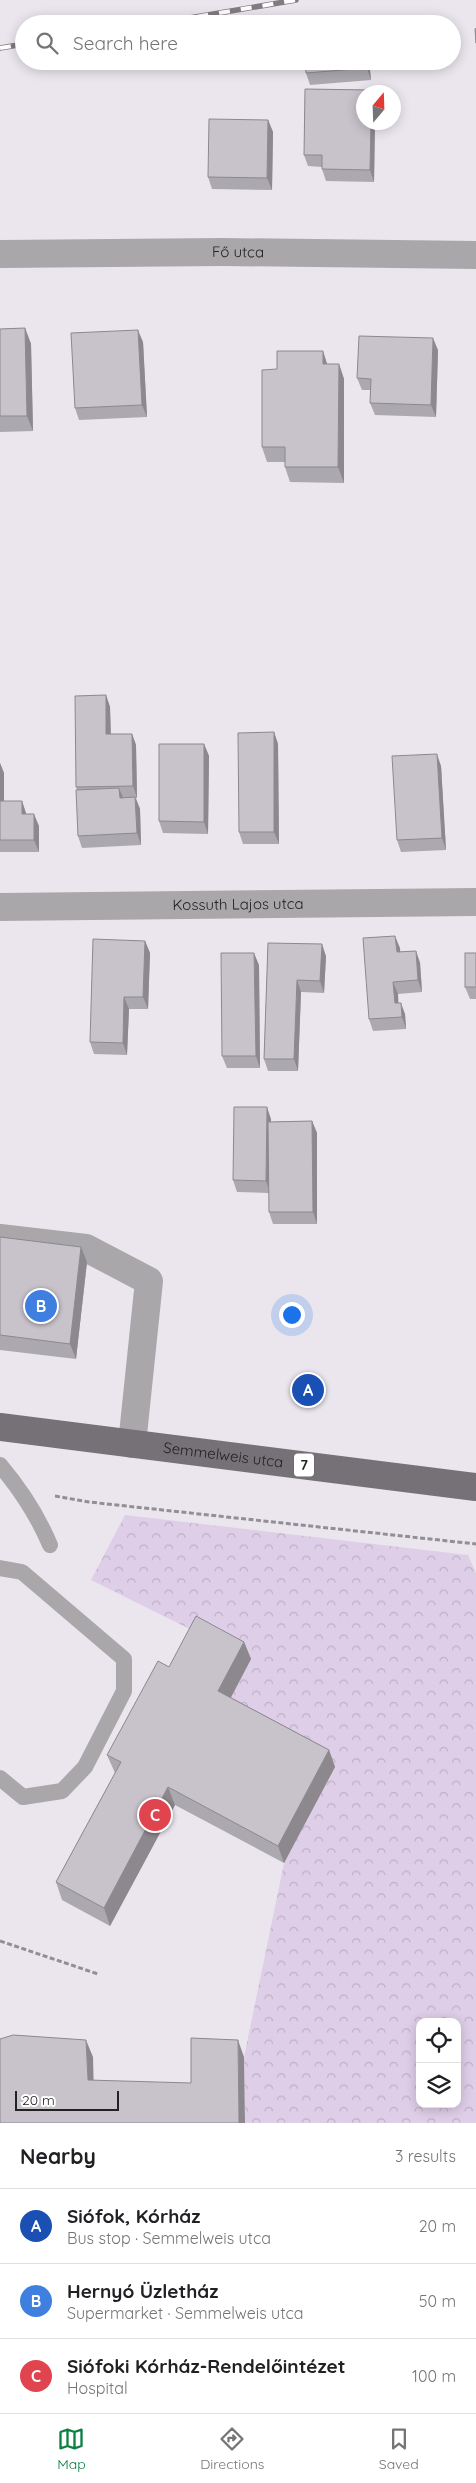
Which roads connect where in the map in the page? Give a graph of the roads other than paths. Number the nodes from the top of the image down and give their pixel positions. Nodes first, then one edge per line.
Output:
1 (0, 254) edge
2 (476, 255) edge
3 (476, 902) edge
4 (0, 907) edge
5 (0, 1238) edge
6 (0, 1427) edge
7 (132, 1444) junction
8 (0, 1465) edge
9 (476, 1487) edge
10 (50, 1544) dead end
11 (0, 1568) edge
12 (0, 1778) edge

1 - 2 street, Fő utca
3 - 4 street, Kossuth Lajos utca
5 - 7 street
6 - 7 main road, Semmelweis utca / 7
7 - 9 main road, Semmelweis utca / 7
8 - 10 lane
11 - 12 lane

